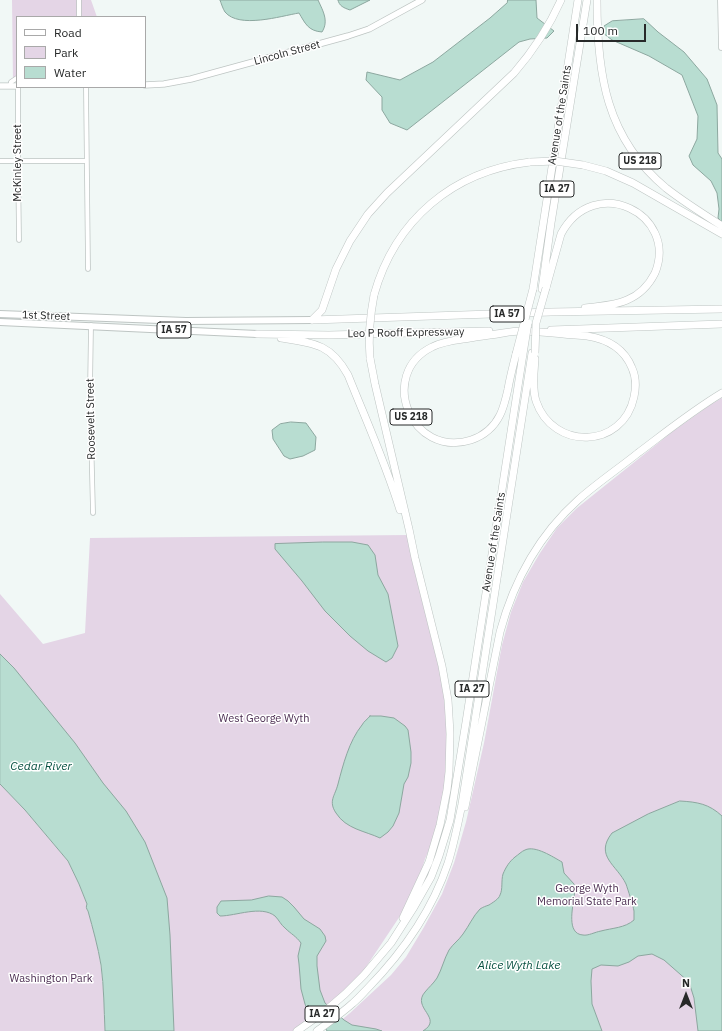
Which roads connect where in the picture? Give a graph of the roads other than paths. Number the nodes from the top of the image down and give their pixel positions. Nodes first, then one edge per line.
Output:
1 (79, 0) edge
2 (422, 0) edge
3 (561, 0) edge
4 (578, 0) edge
5 (587, 0) edge
6 (597, 0) edge
7 (720, 0) edge
8 (79, 16) edge
9 (721, 48) dead end
10 (16, 79) edge
11 (146, 85) edge
12 (0, 86) edge
13 (10, 86) junction
14 (16, 87) edge
15 (18, 88) edge
16 (86, 88) edge
17 (0, 160) edge
18 (18, 160) junction
19 (86, 161) junction
20 (722, 226) edge
21 (722, 234) edge
22 (19, 240) dead end
23 (88, 269) dead end
24 (544, 288) junction
25 (722, 309) edge
26 (551, 312) junction
27 (0, 314) edge
28 (92, 318) joint
29 (312, 320) junction
30 (0, 322) edge
31 (722, 324) edge
32 (91, 326) junction
33 (520, 331) junction
34 (257, 334) junction
35 (533, 353) junction
36 (519, 354) junction
37 (722, 393) edge
38 (93, 512) dead end
39 (415, 558) junction
40 (441, 880) junction
41 (391, 943) junction
42 (297, 1031) edge
43 (317, 1031) edge

1 - 8 street
2 - 11 main road, Lincoln Street
3 - 29 highway
4 - 36 highway, Avenue of the Saints / IA 27, bridge
5 - 24 highway, Avenue of the Saints / IA 27
6 - 20 highway, US 218
7 - 9 street
10 - 13 street
12 - 13 main road
13 - 14 main road
15 - 18 street, McKinley Street
16 - 19 street
17 - 18 street
18 - 19 street
18 - 22 street, McKinley Street
19 - 23 street
21 - 39 highway, bridge
24 - 26 highway
24 - 35 highway, Avenue of the Saints / IA 27, bridge
25 - 26 highway, Leo P Rooff Expressway / IA 57
26 - 29 highway, Leo P Rooff Expressway / IA 57
27 - 28 main road, 1st Street
28 - 29 main road, Leo P Rooff Expressway / IA 57
30 - 32 main road, 1st Street
31 - 33 highway, Leo P Rooff Expressway / US 218
32 - 34 main road, Leo P Rooff Expressway / IA 57
32 - 38 street, Roosevelt Street
33 - 34 highway, Leo P Rooff Expressway / IA 57
33 - 35 highway
33 - 36 highway, US 218
34 - 39 highway
35 - 40 highway, Avenue of the Saints / IA 27
36 - 41 highway, Avenue of the Saints / IA 27
37 - 40 highway
39 - 41 highway
40 - 43 highway, Avenue of the Saints / IA 27
41 - 42 highway, Avenue of the Saints / IA 27

